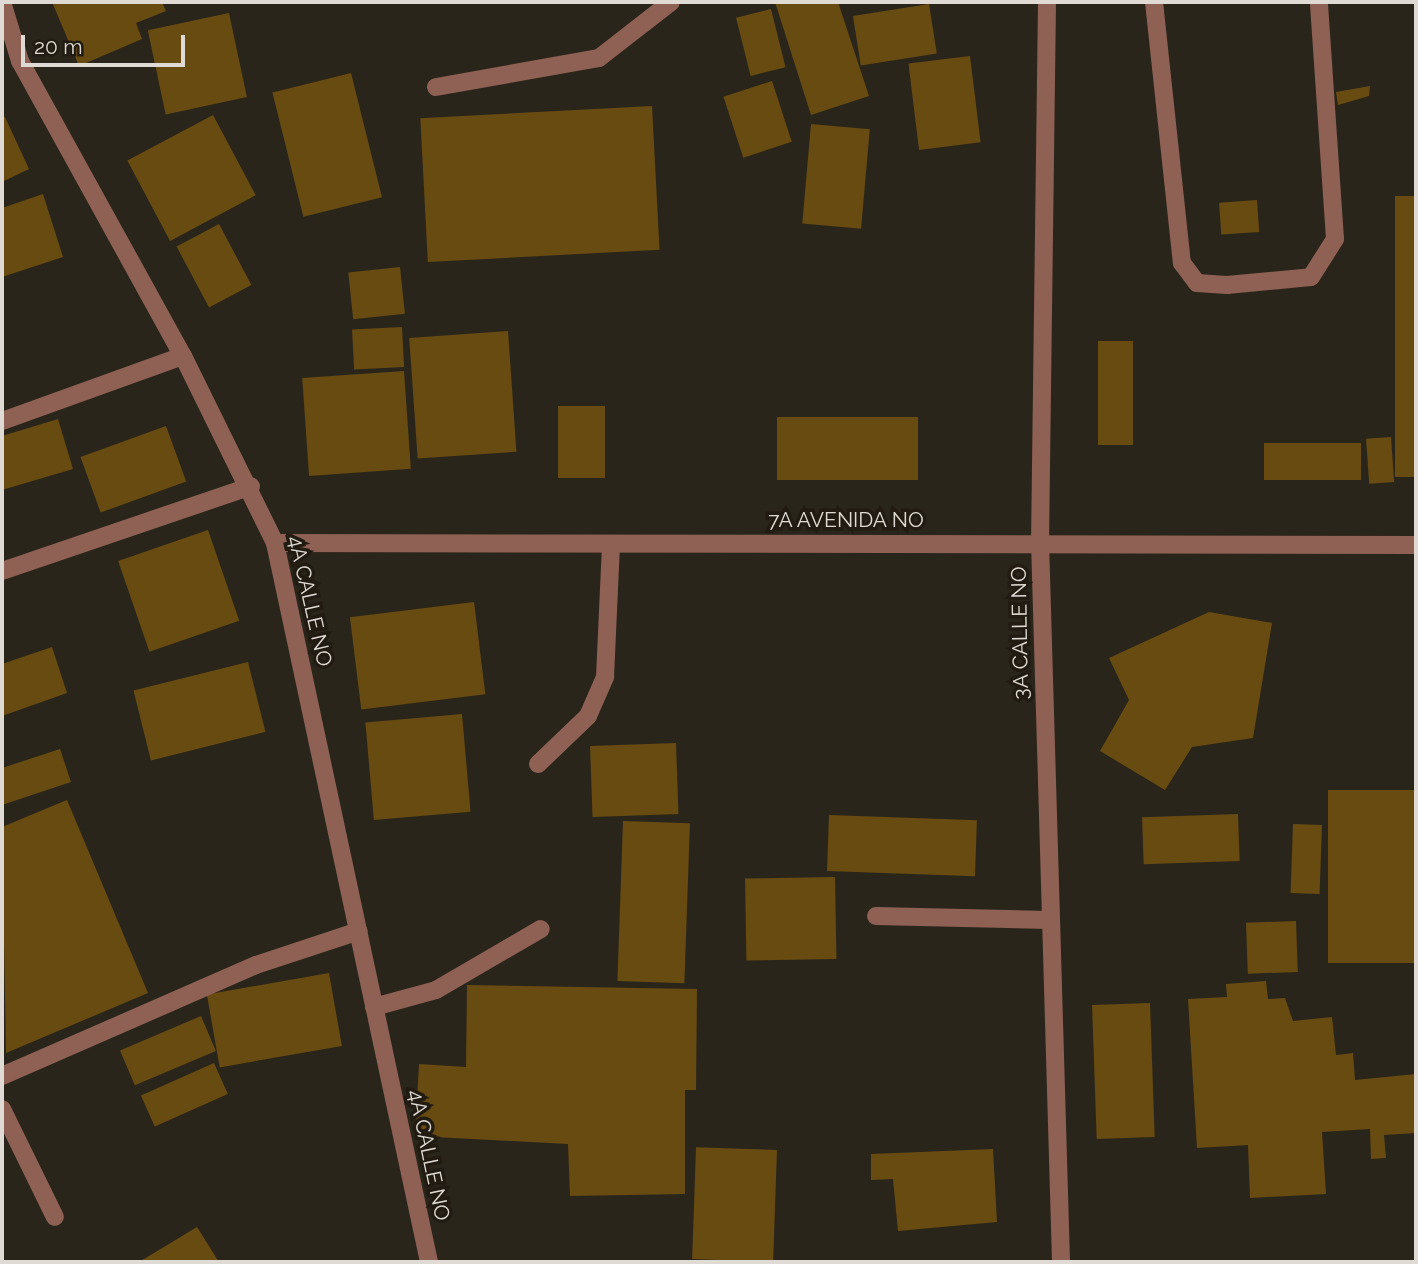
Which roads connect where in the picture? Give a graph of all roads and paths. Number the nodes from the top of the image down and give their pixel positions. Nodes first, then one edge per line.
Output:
1 (2, 2) edge
2 (671, 2) edge
3 (1048, 2) edge
4 (1154, 2) edge
5 (1318, 2) edge
6 (436, 87) dead end
7 (183, 356) junction
8 (2, 421) edge
9 (251, 486) junction
10 (1040, 541) junction
11 (275, 543) junction
12 (611, 544) junction
13 (1416, 545) edge
14 (2, 571) edge
15 (538, 764) dead end
16 (876, 916) dead end
17 (1049, 920) junction
18 (541, 929) dead end
19 (359, 931) junction
20 (374, 1007) junction
21 (2, 1076) edge
22 (2, 1108) edge
23 (55, 1217) dead end
24 (429, 1262) edge
25 (1061, 1262) edge

1 - 7 street, 4A CALLE NO
2 - 6 street
3 - 10 street, 3A CALLE NO
4 - 5 street
7 - 8 street
7 - 9 street, 4A CALLE NO
9 - 11 street, 4A CALLE NO
9 - 14 street
10 - 12 street, 7A AVENIDA NO
10 - 13 street, 7A AVENIDA NO
10 - 17 street, 3A CALLE NO
11 - 12 street, 7A AVENIDA NO
11 - 19 street, 4A CALLE NO
12 - 15 street
16 - 17 street
17 - 25 street, 3A CALLE NO
18 - 20 street
19 - 20 street, 4A CALLE NO
19 - 21 street
20 - 24 street, 4A CALLE NO
22 - 23 street

